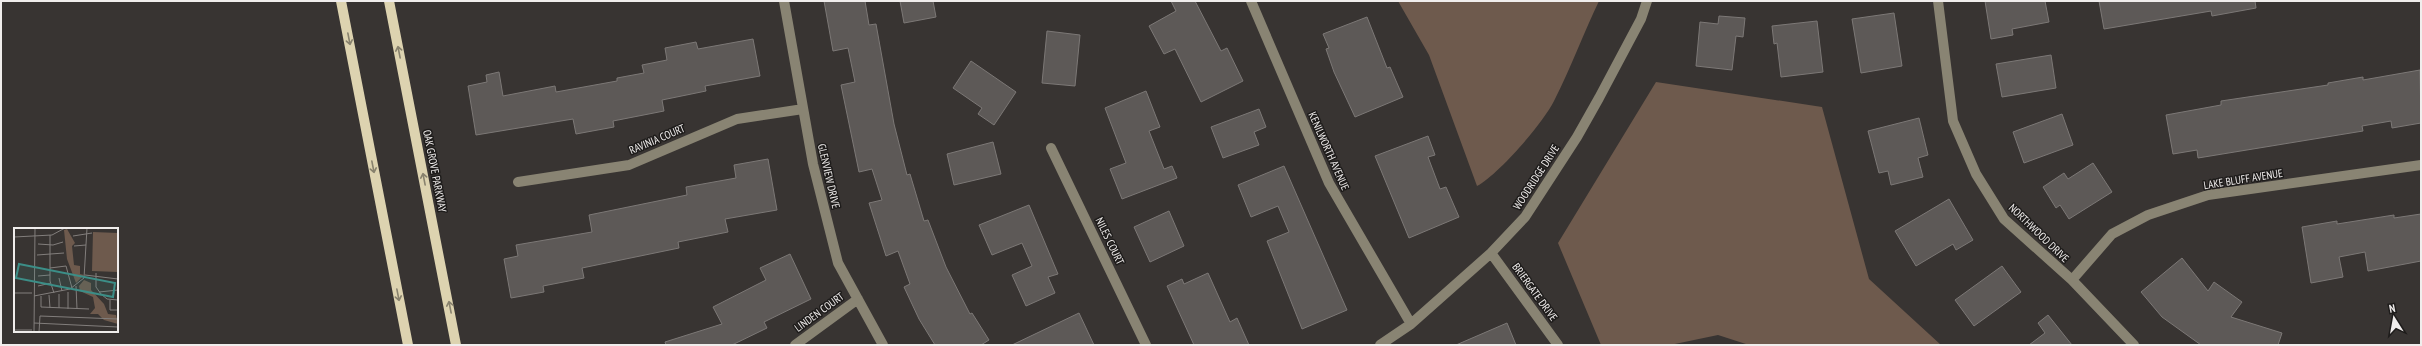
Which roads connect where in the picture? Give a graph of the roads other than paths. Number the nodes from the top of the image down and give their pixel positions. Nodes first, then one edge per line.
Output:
1 (341, 1) edge
2 (389, 1) edge
3 (784, 1) edge
4 (1251, 1) edge
5 (1647, 1) edge
6 (1938, 1) edge
7 (803, 109) junction
8 (1051, 148) dead end
9 (2421, 165) edge
10 (518, 182) dead end
11 (1491, 253) junction
12 (2072, 280) junction
13 (858, 299) junction
14 (1411, 324) junction
15 (408, 345) edge
16 (456, 345) edge
17 (795, 345) edge
18 (883, 345) edge
19 (1146, 345) edge
20 (1380, 345) edge
21 (1558, 345) edge
22 (2134, 345) edge

1 -> 15 main road
16 -> 2 main road, OAK GROVE PARKWAY
3 - 7 street, GLENVIEW DRIVE
4 - 14 street, KENILWORTH AVENUE
5 - 11 street, WOODRIDGE DRIVE
6 - 12 street, NORTHWOOD DRIVE
7 - 10 street, RAVINIA COURT
7 - 13 street, GLENVIEW DRIVE
8 - 19 street, NILES COURT
9 - 12 street, LAKE BLUFF AVENUE
11 - 14 street, WOODRIDGE DRIVE
11 - 21 street, BRIERGATE DRIVE
12 - 22 street, NORTHWOOD DRIVE
13 - 17 street, LINDEN COURT
13 - 18 street, GLENVIEW DRIVE
14 - 20 street, WOODRIDGE DRIVE

